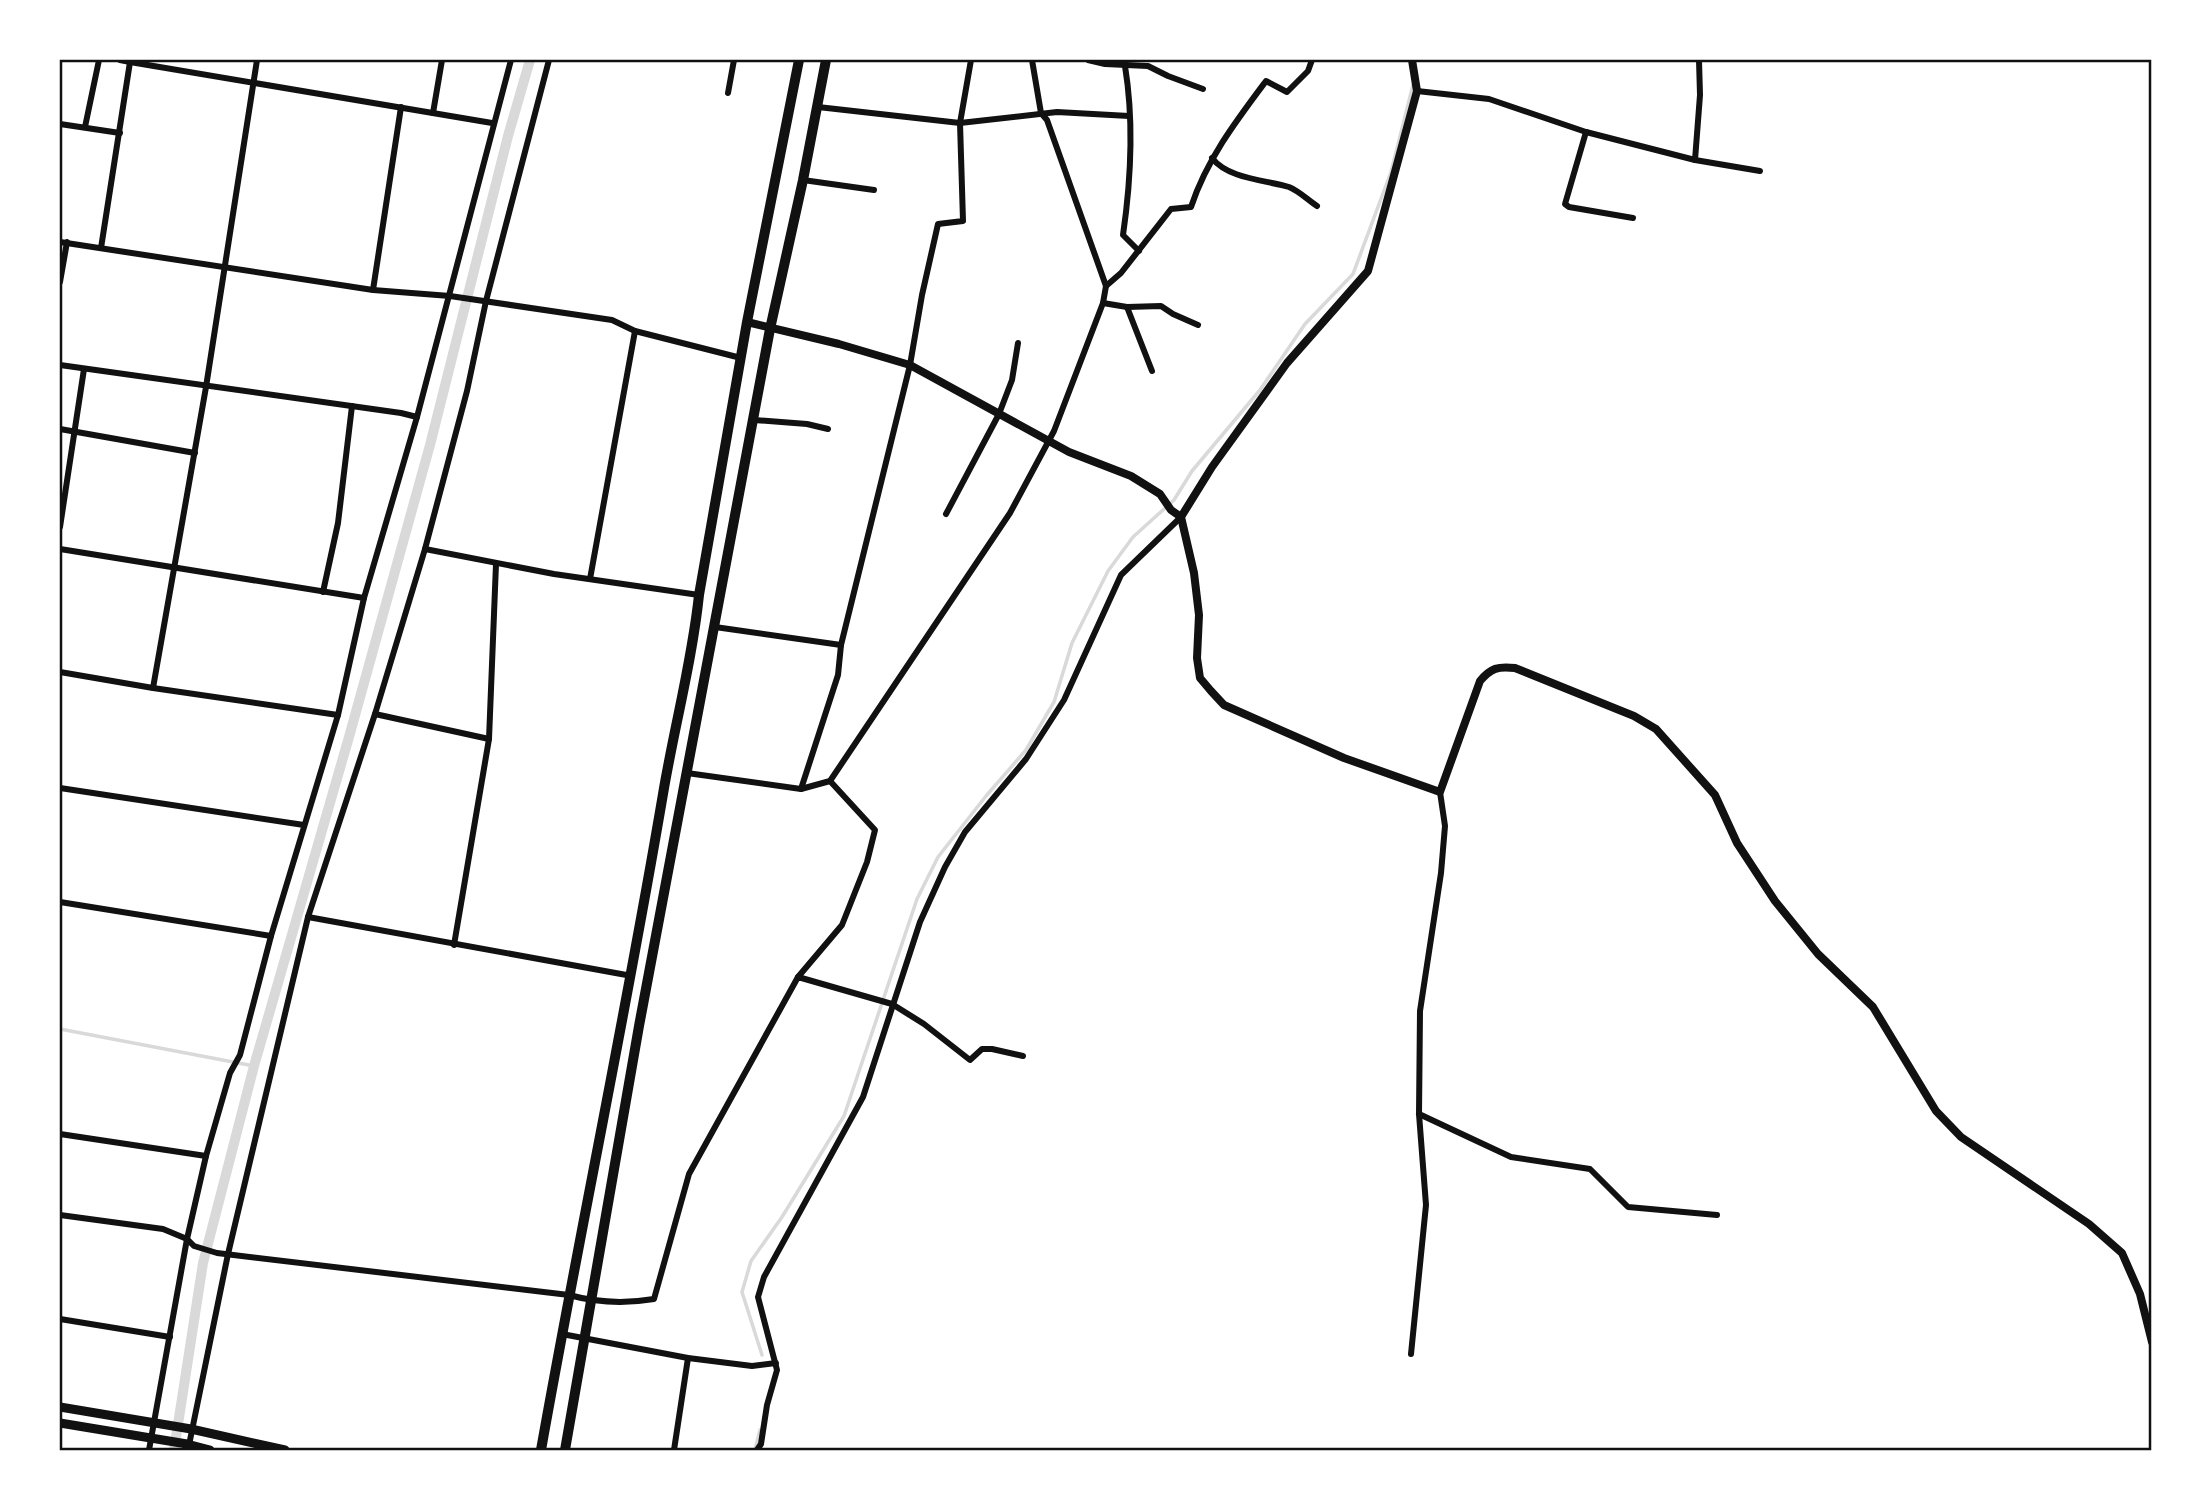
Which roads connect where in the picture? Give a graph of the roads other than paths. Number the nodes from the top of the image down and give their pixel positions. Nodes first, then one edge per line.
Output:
1 (99, 60) edge
2 (120, 60) edge
3 (257, 60) edge
4 (442, 60) edge
5 (511, 60) edge
6 (549, 60) edge
7 (734, 60) edge
8 (799, 60) edge
9 (826, 60) edge
10 (971, 60) edge
11 (1032, 60) edge
12 (1087, 60) edge
13 (1312, 60) edge
14 (1412, 60) edge
15 (1699, 60) edge
16 (130, 62) junction
17 (1123, 63) edge
18 (254, 84) junction
19 (1203, 89) dead end
20 (1417, 91) junction
21 (728, 93) dead end
22 (401, 107) junction
23 (818, 107) junction
24 (433, 113) junction
25 (1041, 113) junction
26 (1129, 116) junction
27 (492, 123) junction
28 (960, 123) junction
29 (60, 124) edge
30 (85, 128) junction
31 (1586, 132) junction
32 (120, 133) junction
33 (1212, 158) junction
34 (1695, 160) junction
35 (1760, 171) dead end
36 (803, 180) junction
37 (874, 190) dead end
38 (1317, 206) dead end
39 (1633, 218) dead end
40 (63, 242) edge
41 (101, 247) junction
42 (1139, 251) junction
43 (225, 268) junction
44 (60, 282) edge
45 (1105, 286) junction
46 (373, 290) junction
47 (450, 296) junction
48 (486, 301) junction
49 (1103, 303) junction
50 (1127, 307) junction
51 (747, 322) junction
52 (1198, 325) dead end
53 (770, 329) junction
54 (635, 331) junction
55 (1018, 342) dead end
56 (741, 358) junction
57 (60, 365) edge
58 (910, 365) junction
59 (84, 369) junction
60 (1152, 371) dead end
61 (206, 387) junction
62 (352, 406) junction
63 (999, 414) junction
64 (417, 418) junction
65 (754, 420) junction
66 (60, 429) edge
67 (828, 429) dead end
68 (73, 430) junction
69 (1049, 440) junction
70 (195, 453) junction
71 (946, 514) dead end
72 (1181, 517) junction
73 (60, 527) edge
74 (60, 549) edge
75 (425, 549) junction
76 (496, 564) junction
77 (175, 567) junction
78 (590, 579) junction
79 (323, 592) junction
80 (699, 596) junction
81 (364, 598) junction
82 (715, 627) junction
83 (841, 645) junction
84 (60, 672) edge
85 (153, 688) junction
86 (375, 714) junction
87 (338, 715) junction
88 (489, 739) junction
89 (687, 773) junction
90 (830, 781) junction
91 (60, 788) edge
92 (800, 789) junction
93 (1440, 792) junction
94 (304, 825) junction
95 (60, 902) edge
96 (308, 917) junction
97 (271, 936) junction
98 (454, 944) junction
99 (632, 976) junction
100 (798, 977) junction
101 (886, 1002) junction
102 (1023, 1056) dead end
103 (1419, 1114) junction
104 (60, 1134) edge
105 (206, 1156) junction
106 (60, 1215) edge
107 (1717, 1215) dead end
108 (187, 1239) junction
109 (228, 1254) junction
110 (569, 1294) junction
111 (590, 1301) junction
112 (60, 1319) edge
113 (562, 1334) junction
114 (170, 1337) junction
115 (582, 1339) junction
116 (2151, 1342) edge
117 (1411, 1354) dead end
118 (688, 1357) junction
119 (776, 1363) junction
120 (60, 1407) edge
121 (60, 1423) edge
122 (154, 1423) junction
123 (189, 1429) junction
124 (152, 1439) junction
125 (187, 1446) edge
126 (149, 1451) edge
127 (211, 1451) edge
128 (285, 1451) edge
129 (541, 1451) edge
130 (565, 1451) edge
131 (674, 1451) edge
132 (757, 1451) edge

1 - 30 street
2 - 16 street
3 - 18 street
4 - 24 street
5 - 27 street
6 - 48 street
7 - 21 street
8 - 51 highway
9 - 23 highway
10 - 28 street
11 - 25 street
12 - 17 street
13 - 33 street
14 - 20 street
15 - 34 street
16 - 18 street
16 - 32 street
17 - 19 street
17 - 26 street
18 - 22 street
18 - 43 street
20 - 31 street
20 - 72 street
22 - 24 street
22 - 46 street
23 - 28 street
23 - 36 highway
24 - 27 street
25 - 26 street
25 - 28 street
25 - 45 street
26 - 42 street
27 - 47 street
28 - 58 street
29 - 30 street
30 - 32 street
31 - 34 street
31 - 39 street
32 - 41 street
33 - 38 street
33 - 42 street
34 - 35 street
36 - 37 street
36 - 53 highway
40 - 41 street
40 - 44 street
41 - 43 street
42 - 45 street
43 - 46 street
43 - 61 street
45 - 49 street
46 - 47 street
47 - 48 street
47 - 64 street
48 - 54 street
48 - 75 street
49 - 50 street
49 - 69 street
50 - 52 street
50 - 60 street
51 - 53 street
51 - 56 highway
53 - 58 street
53 - 65 highway
54 - 56 street
54 - 78 street
55 - 63 street
56 - 80 highway
57 - 59 street
58 - 63 street
58 - 83 street
59 - 61 street
59 - 68 street
61 - 62 street
61 - 70 street
62 - 64 street
62 - 79 street
63 - 69 street
63 - 71 street
64 - 81 street
65 - 67 street
65 - 82 highway
66 - 68 street
68 - 70 street
68 - 73 street
69 - 72 street
69 - 90 street
70 - 77 street
72 - 93 street
72 - 101 street
74 - 77 street
75 - 76 street
75 - 86 street
76 - 78 street
76 - 88 street
77 - 79 street
77 - 85 street
78 - 80 street
79 - 81 street
80 - 99 highway
81 - 87 street
82 - 83 street
82 - 89 highway
83 - 92 street
84 - 85 street
85 - 87 street
86 - 88 street
86 - 96 street
87 - 94 street
88 - 98 street
89 - 92 street
89 - 111 highway
90 - 92 street
90 - 100 street
91 - 94 street
93 - 103 street
93 - 116 street
94 - 97 street
95 - 97 street
96 - 98 street
96 - 109 street
97 - 105 street
98 - 99 street
99 - 110 highway
100 - 101 street
100 - 111 street
101 - 102 street
101 - 119 street
103 - 107 street
103 - 117 street
104 - 105 street
105 - 108 street
106 - 108 street
108 - 109 street
108 - 114 street
109 - 110 street
109 - 123 street
110 - 111 street
110 - 113 highway
111 - 115 highway
112 - 114 street
113 - 115 street
113 - 129 highway
114 - 122 street
115 - 118 street
115 - 130 highway
118 - 119 street
118 - 131 street
119 - 132 street
120 - 122 main road
121 - 124 main road
122 - 123 main road
122 - 124 street
123 - 125 street
123 - 128 main road
124 - 125 main road
124 - 126 street
125 - 127 main road

